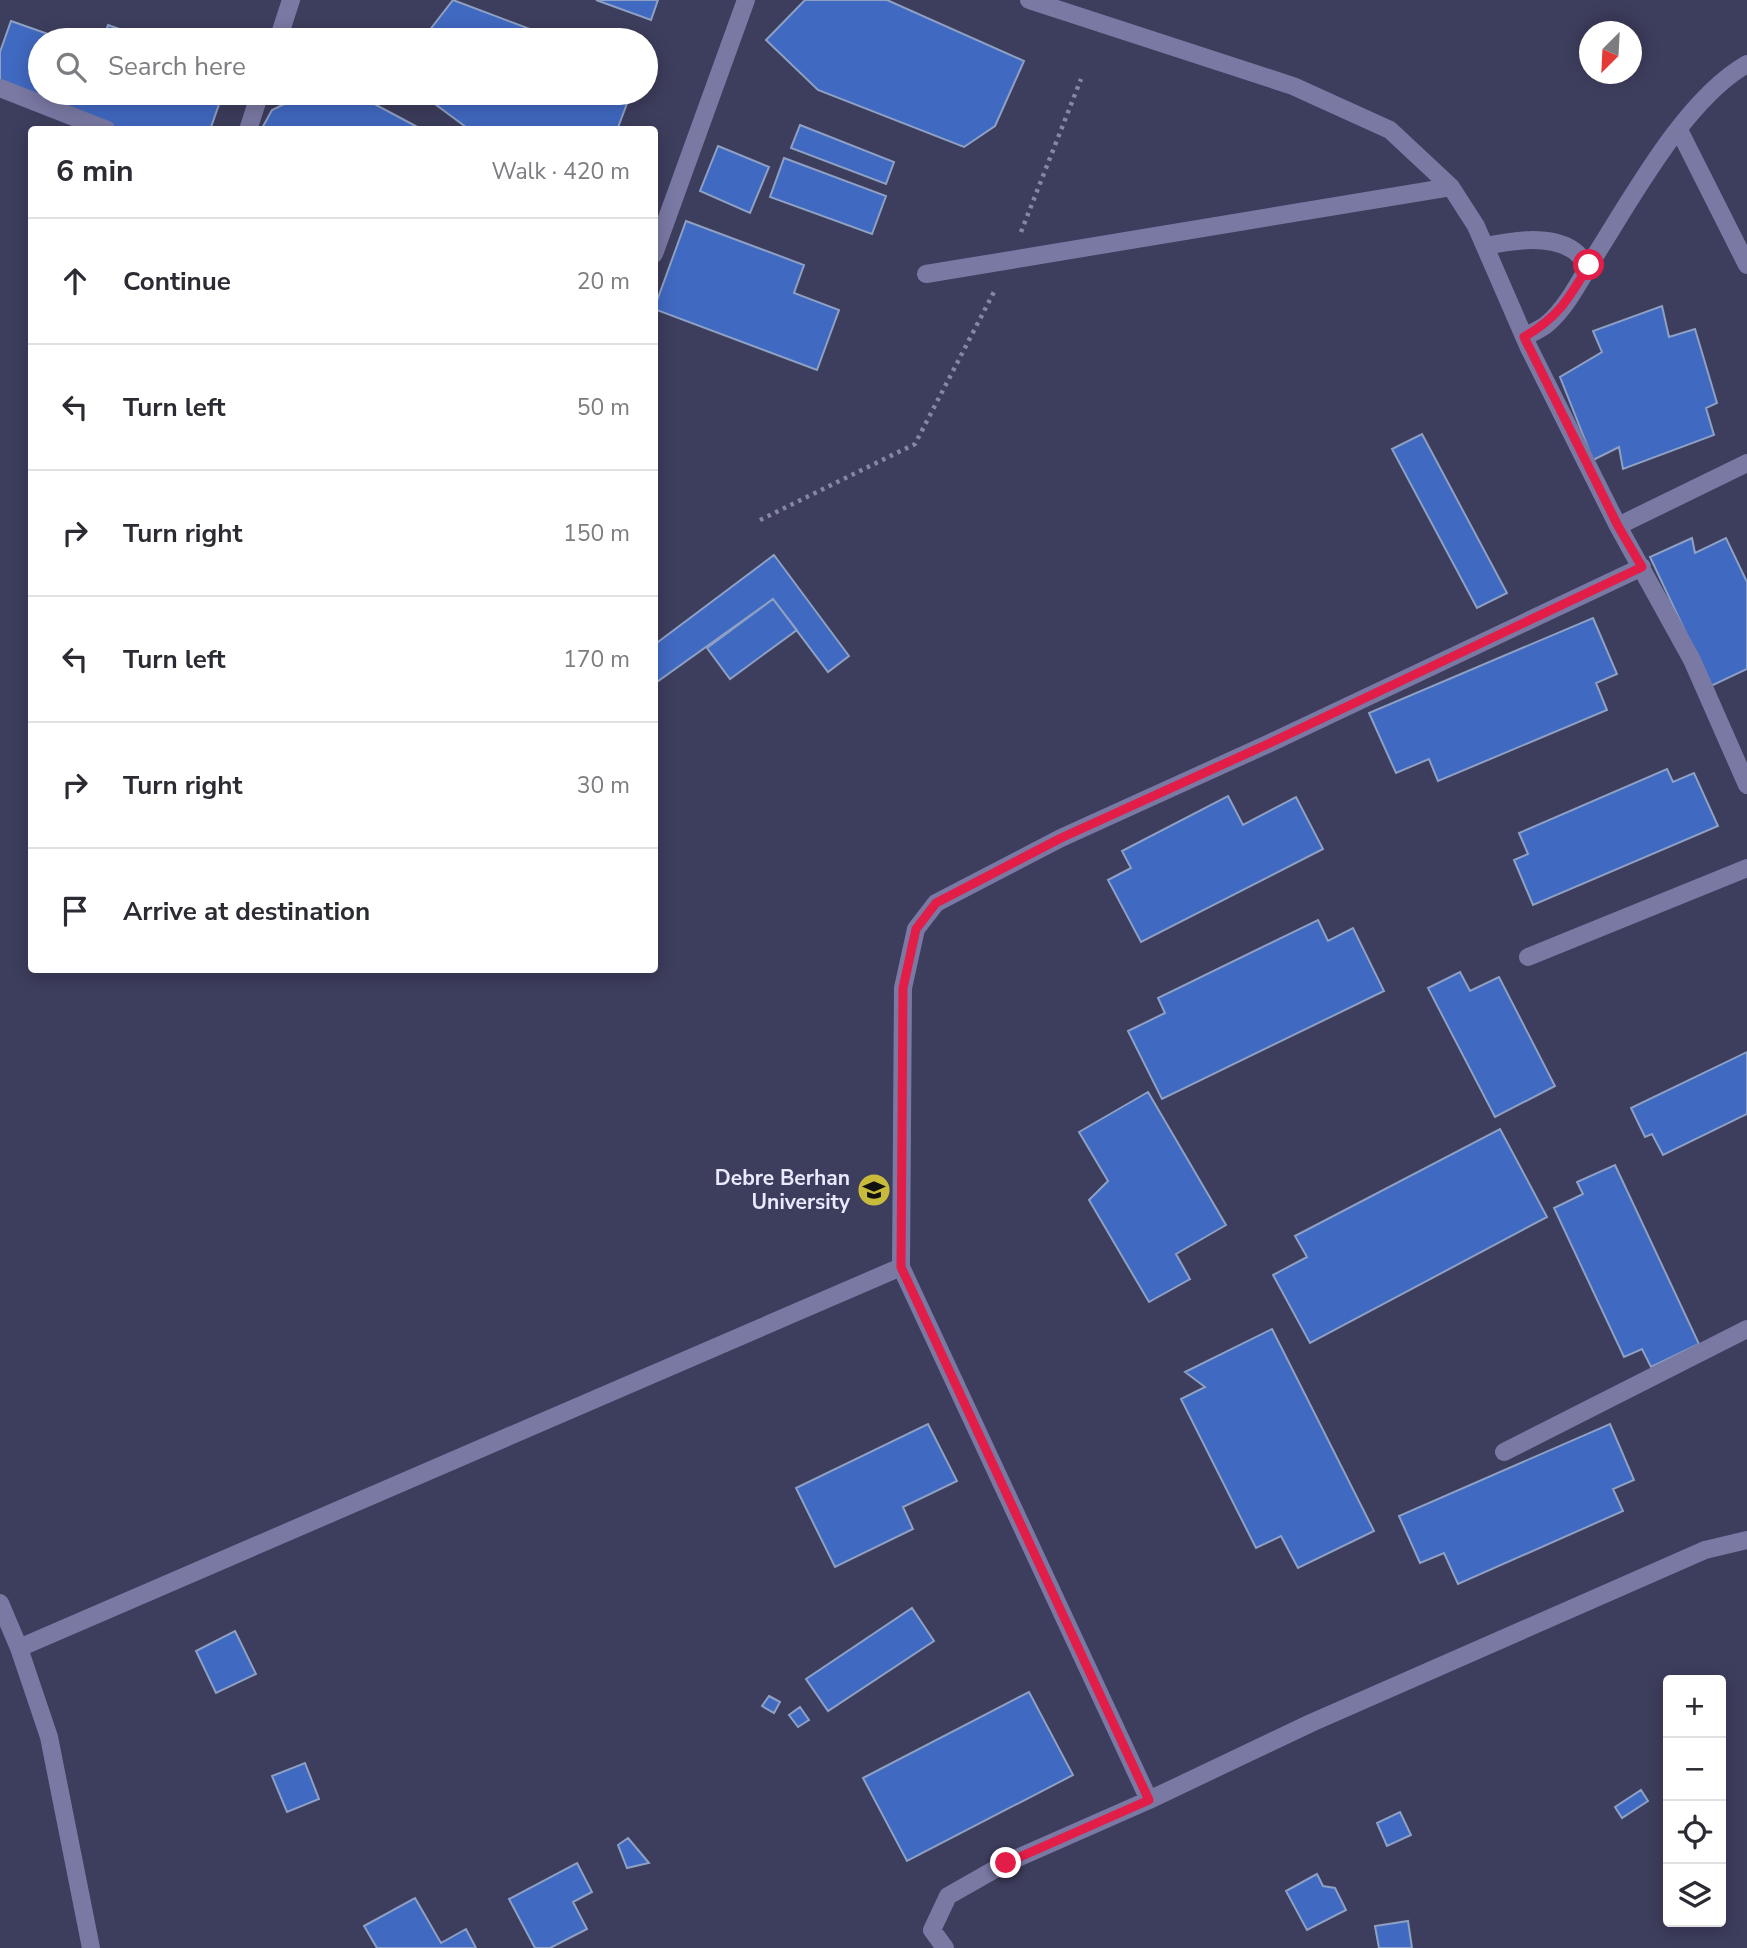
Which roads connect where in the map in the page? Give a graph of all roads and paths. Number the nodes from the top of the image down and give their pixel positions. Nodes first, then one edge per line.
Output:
1 (291, 0) edge
2 (746, 0) edge
3 (1029, 0) edge
4 (282, 28) edge
5 (1747, 64) edge
6 (1081, 79) dead end
7 (0, 88) edge
8 (28, 99) edge
9 (43, 105) edge
10 (256, 105) edge
11 (97, 126) edge
12 (249, 126) edge
13 (1679, 130) junction
14 (1451, 187) junction
15 (658, 243) edge
16 (1485, 246) junction
17 (1010, 260) junction
18 (1589, 265) junction
19 (1747, 265) edge
20 (926, 274) dead end
21 (1524, 337) junction
22 (1747, 463) edge
23 (760, 520) dead end
24 (1618, 526) junction
25 (1642, 567) junction
26 (1747, 785) edge
27 (1747, 868) edge
28 (1528, 957) dead end
29 (901, 1267) junction
30 (1747, 1329) edge
31 (1504, 1452) dead end
32 (1747, 1540) edge
33 (0, 1603) edge
34 (19, 1648) junction
35 (1149, 1800) junction
36 (91, 1948) edge
37 (945, 1948) edge

1 - 4 street
2 - 15 street
3 - 14 street
5 - 13 street
6 - 17 path
7 - 8 street
9 - 11 street
10 - 12 street
13 - 18 street
13 - 19 street
14 - 16 street
14 - 17 street
16 - 18 street
16 - 21 street
17 - 20 street
17 - 23 path
18 - 21 street
21 - 24 street
22 - 24 street
24 - 25 street
25 - 26 street
25 - 29 street
27 - 28 street
29 - 34 street
29 - 35 street
30 - 31 street
32 - 35 street
33 - 34 street
34 - 36 street
35 - 37 street

